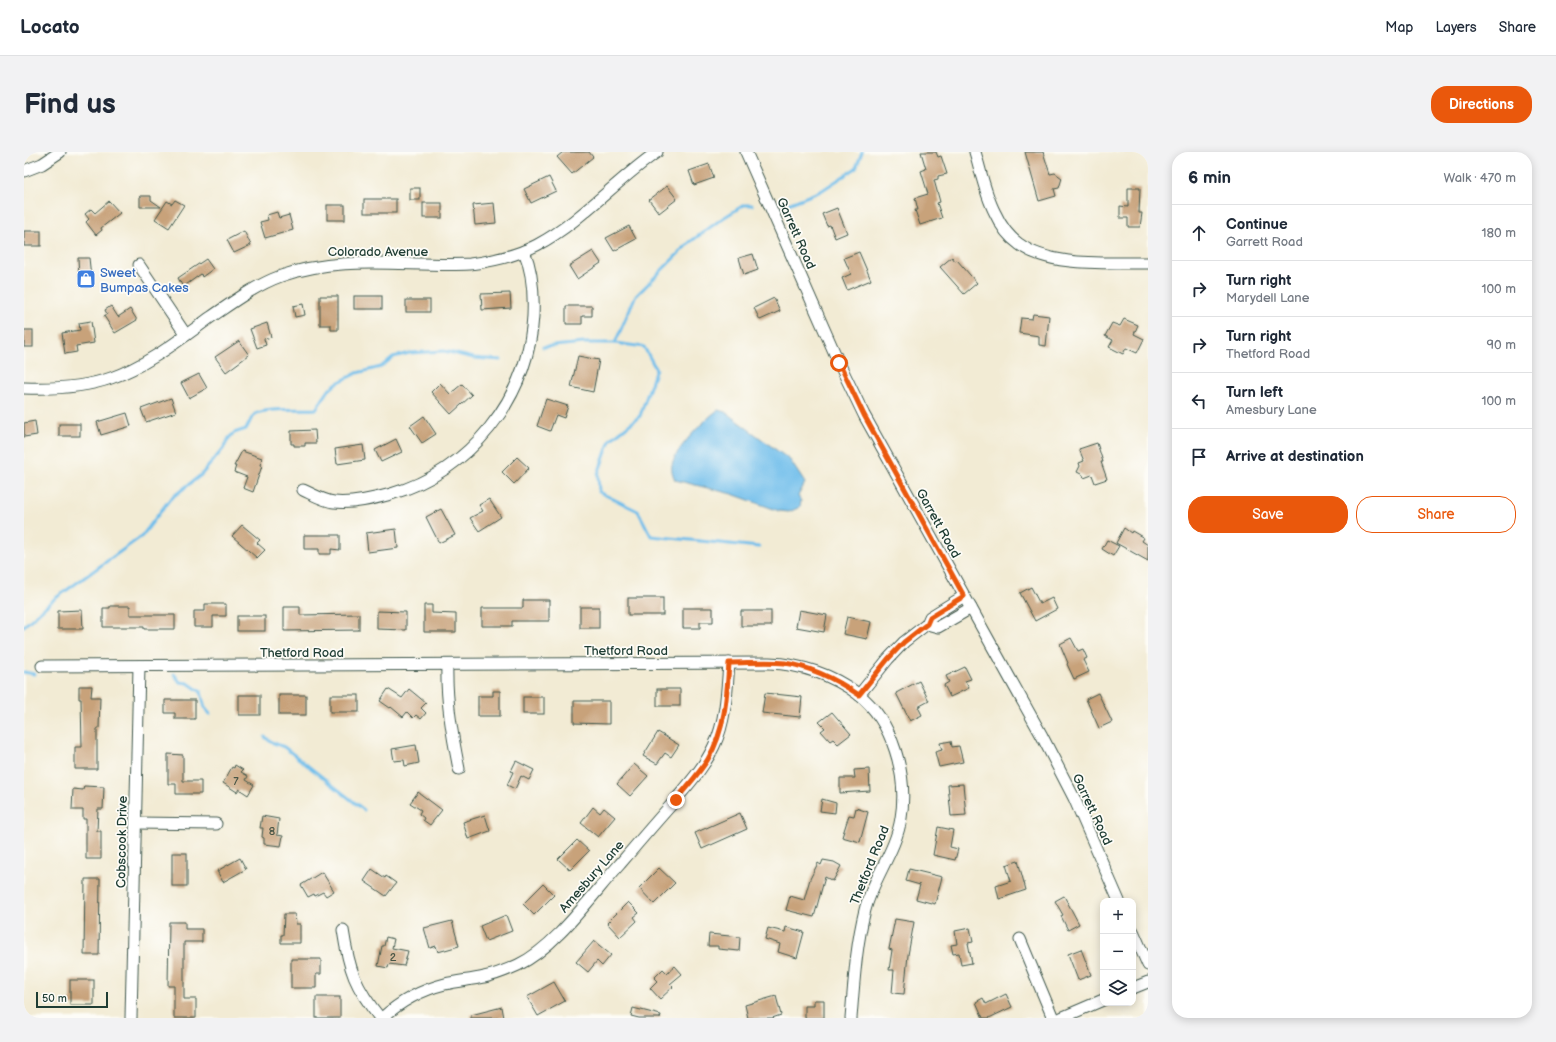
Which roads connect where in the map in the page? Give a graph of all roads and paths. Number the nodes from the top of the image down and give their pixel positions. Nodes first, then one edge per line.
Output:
1 (60, 152) edge
2 (657, 152) edge
3 (746, 152) edge
4 (975, 152) edge
5 (24, 172) edge
6 (524, 251) junction
7 (1148, 262) edge
8 (139, 265) dead end
9 (186, 335) junction
10 (24, 388) edge
11 (303, 490) dead end
12 (964, 596) junction
13 (971, 608) junction
14 (927, 624) junction
15 (729, 663) junction
16 (447, 665) junction
17 (42, 666) dead end
18 (139, 666) junction
19 (859, 695) junction
20 (459, 769) dead end
21 (136, 822) junction
22 (216, 824) dead end
23 (1118, 898) edge
24 (343, 930) dead end
25 (1134, 934) edge
26 (1020, 939) dead end
27 (1148, 965) edge
28 (1148, 982) edge
29 (1136, 987) edge
30 (1100, 1001) edge
31 (131, 1018) edge
32 (381, 1018) edge
33 (850, 1018) edge
34 (1053, 1018) edge
35 (1061, 1018) edge

1 - 5 street
2 - 6 street, Colorado Avenue
3 - 12 street, Garrett Road
4 - 7 street
6 - 9 street, Colorado Avenue
6 - 11 street
8 - 9 street
9 - 10 street, Colorado Avenue
12 - 13 street, Garrett Road
12 - 14 street
13 - 14 street
13 - 23 street, Garrett Road
14 - 19 street
15 - 16 street, Thetford Road
15 - 19 street, Thetford Road
15 - 32 street, Amesbury Lane
16 - 18 street, Thetford Road
16 - 20 street
17 - 18 street, Thetford Road
18 - 21 street, Cobscook Drive
19 - 33 street, Thetford Road
21 - 22 street
21 - 31 street, Cobscook Drive
24 - 32 street
25 - 27 street
26 - 34 street
28 - 29 street
30 - 35 street

